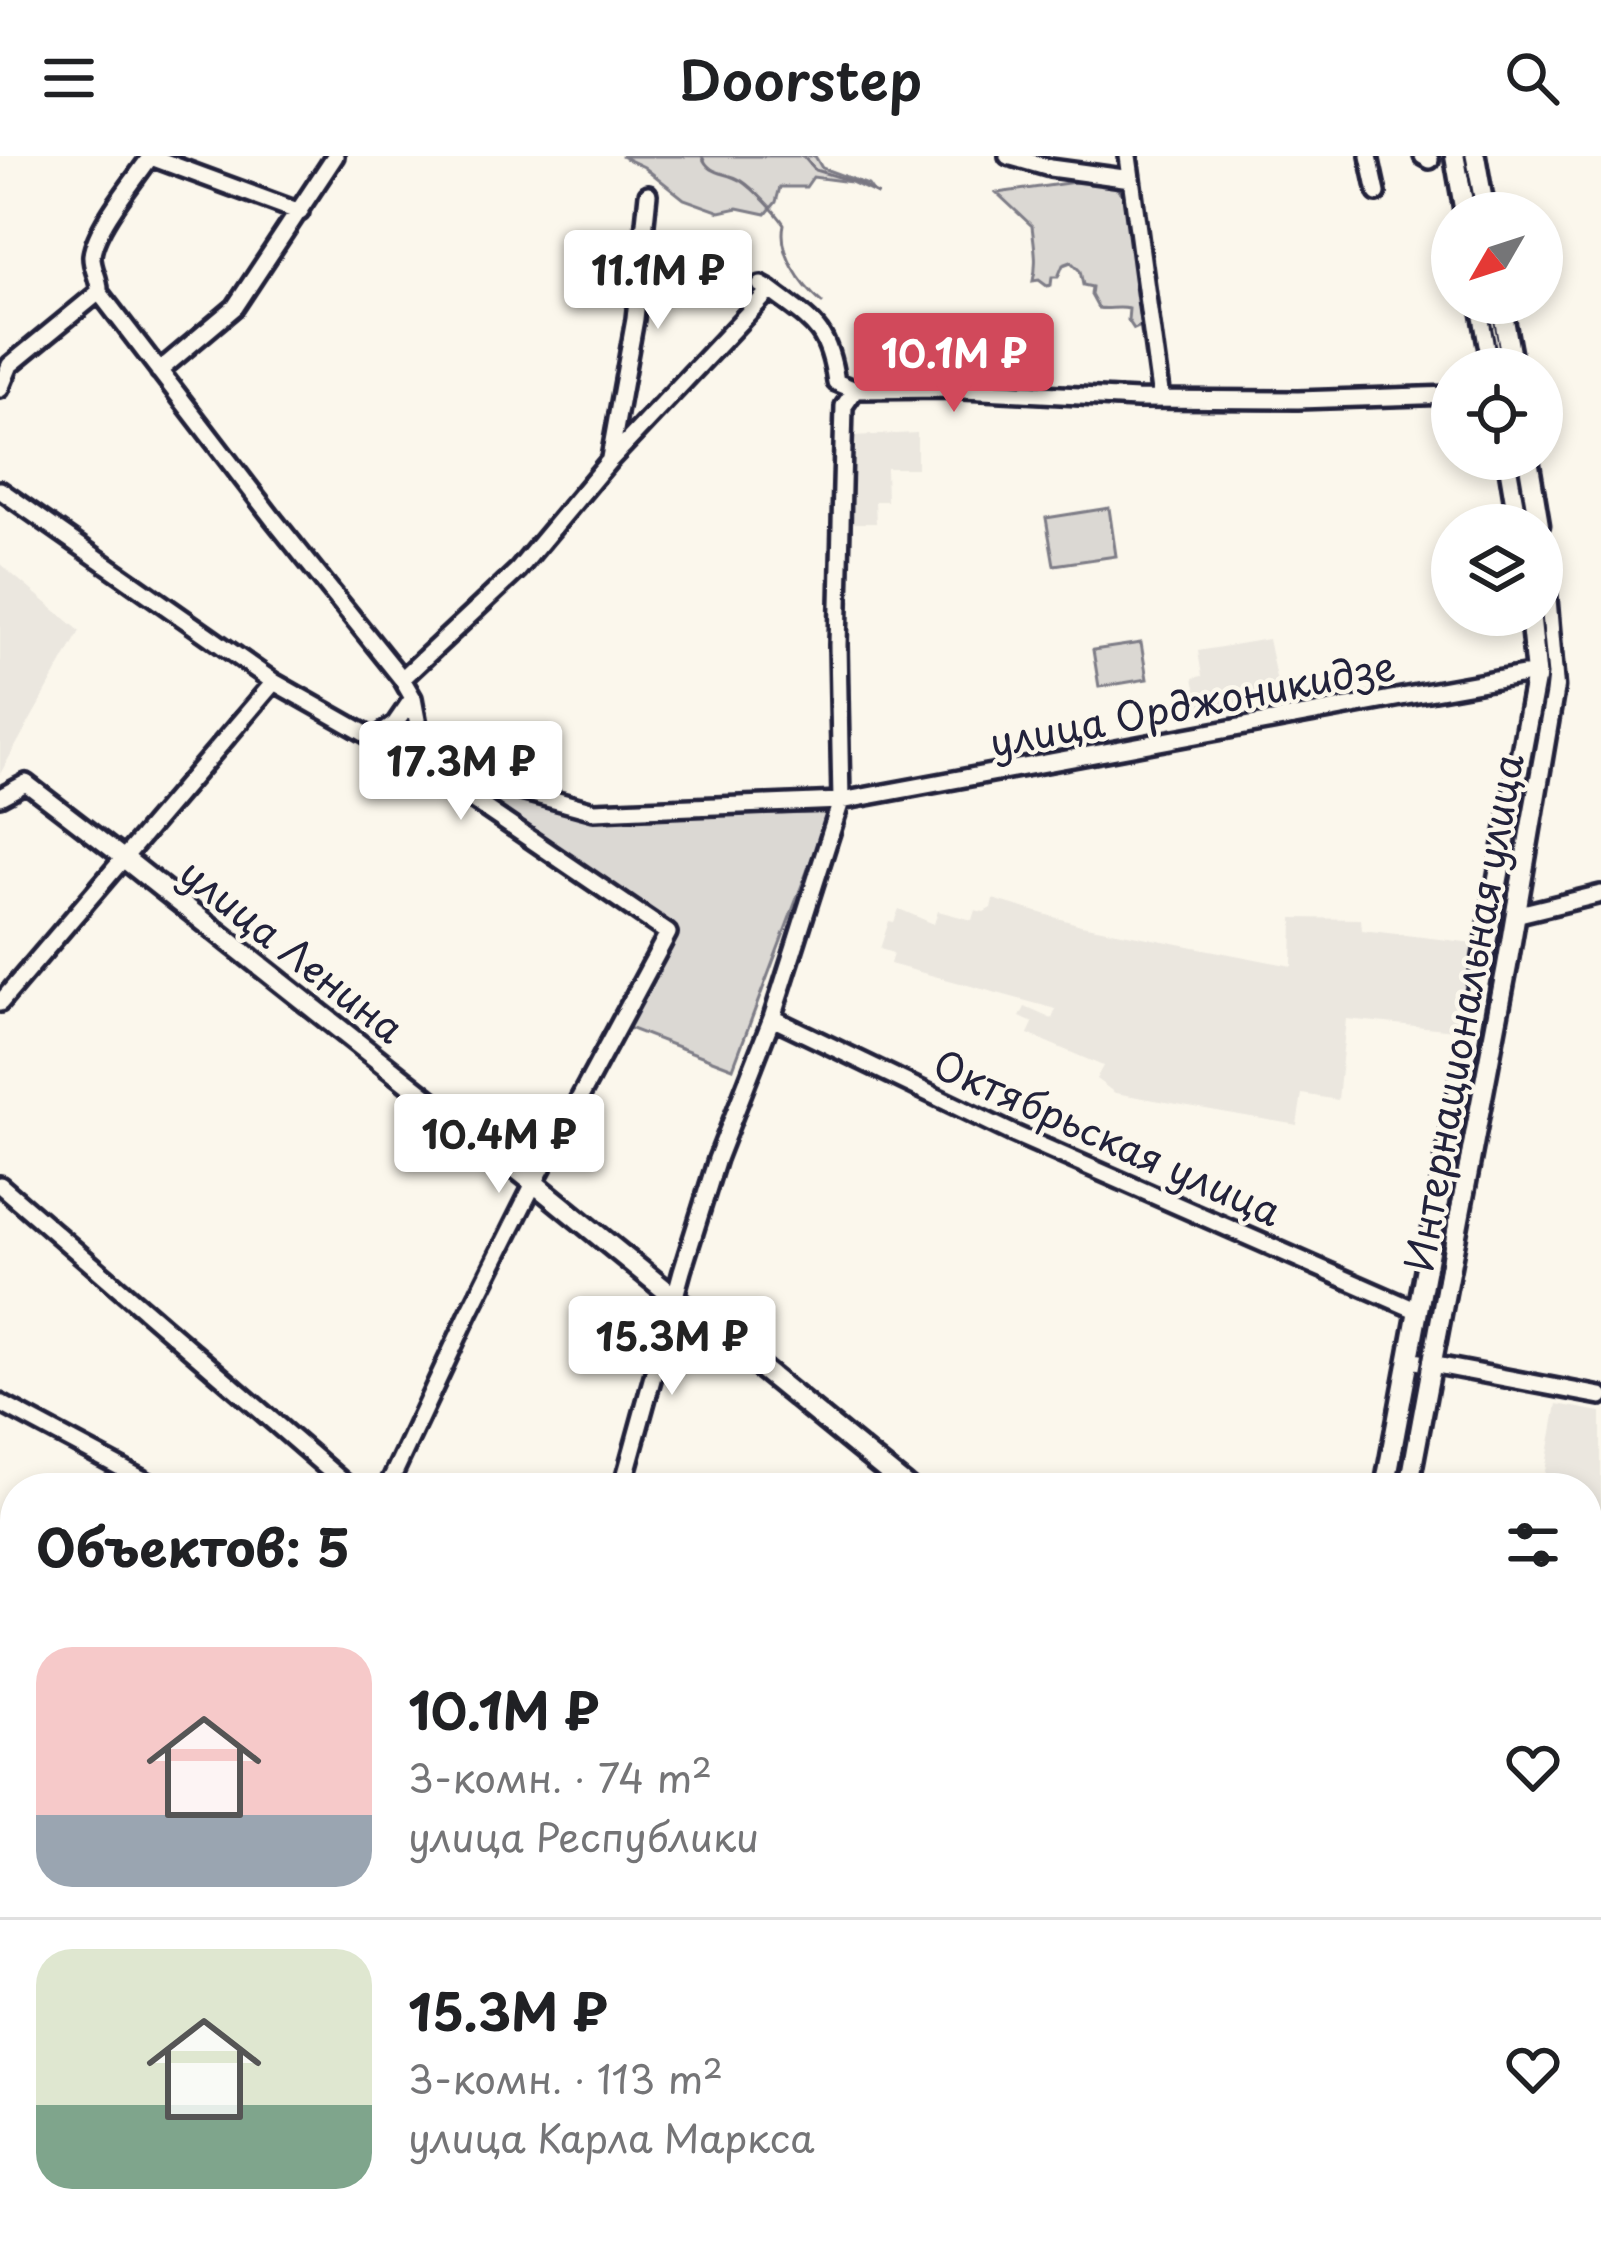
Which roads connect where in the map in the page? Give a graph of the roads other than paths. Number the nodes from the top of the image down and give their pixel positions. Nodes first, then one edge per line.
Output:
1 (335, 156) edge
2 (1008, 156) edge
3 (1096, 156) edge
4 (1128, 156) edge
5 (1370, 156) edge
6 (1455, 156) edge
7 (1475, 156) edge
8 (151, 157) edge
9 (1086, 172) junction
10 (1131, 178) junction
11 (1461, 192) edge
12 (1481, 192) edge
13 (1377, 193) dead end
14 (648, 194) dead end
15 (300, 212) junction
16 (99, 292) junction
17 (159, 371) junction
18 (0, 389) edge
19 (855, 390) junction
20 (1431, 396) edge
21 (1161, 399) junction
22 (609, 461) junction
23 (0, 490) edge
24 (1535, 636) edge
25 (1544, 636) edge
26 (1545, 675) junction
27 (402, 679) junction
28 (274, 682) junction
29 (413, 698) junction
30 (373, 740) junction
31 (426, 768) junction
32 (0, 797) edge
33 (841, 801) junction
34 (125, 859) junction
35 (1601, 894) edge
36 (1515, 914) junction
37 (0, 1004) edge
38 (772, 1018) junction
39 (534, 1183) junction
40 (0, 1185) edge
41 (676, 1298) junction
42 (1418, 1311) junction
43 (1410, 1360) junction
44 (1431, 1364) junction
45 (1601, 1396) edge
46 (0, 1403) edge
47 (131, 1473) edge
48 (333, 1473) edge
49 (394, 1473) edge
50 (626, 1473) edge
51 (890, 1473) edge
52 (1388, 1473) edge
53 (1411, 1473) edge

1 - 15 street
2 - 9 street
3 - 9 street
4 - 10 street
5 - 13 street
6 - 11 main road
7 - 12 main road
8 - 15 street
8 - 16 street
9 - 10 street
10 - 21 street
14 - 22 street
15 - 17 street
16 - 17 street
16 - 18 street
17 - 27 street
19 - 21 street
19 - 22 street
19 - 33 street
20 - 21 street
22 - 27 street
23 - 28 street
24 - 26 main road, Интернациональная улица
25 - 26 main road, Интернациональная улица
26 - 33 street, улица Орджоникидзе
26 - 36 main road, Интернациональная улица
26 - 42 main road, Интернациональная улица
27 - 29 street
28 - 30 street
28 - 34 street
29 - 30 street
29 - 31 street
30 - 31 street
31 - 33 street, улица Орджоникидзе
31 - 39 street
32 - 34 street, улица Ленина
33 - 38 street
34 - 37 street
34 - 39 main road, улица Ленина
35 - 36 street
36 - 44 main road, Интернациональная улица
38 - 41 street
38 - 42 street, Октябрьская улица
39 - 41 main road, улица Ленина
39 - 49 street
40 - 48 street
41 - 50 street
41 - 51 main road, улица Ленина
42 - 43 main road, Интернациональная улица
43 - 44 street
43 - 52 main road, Интернациональная улица
44 - 45 street
44 - 53 main road, Интернациональная улица
46 - 47 street

